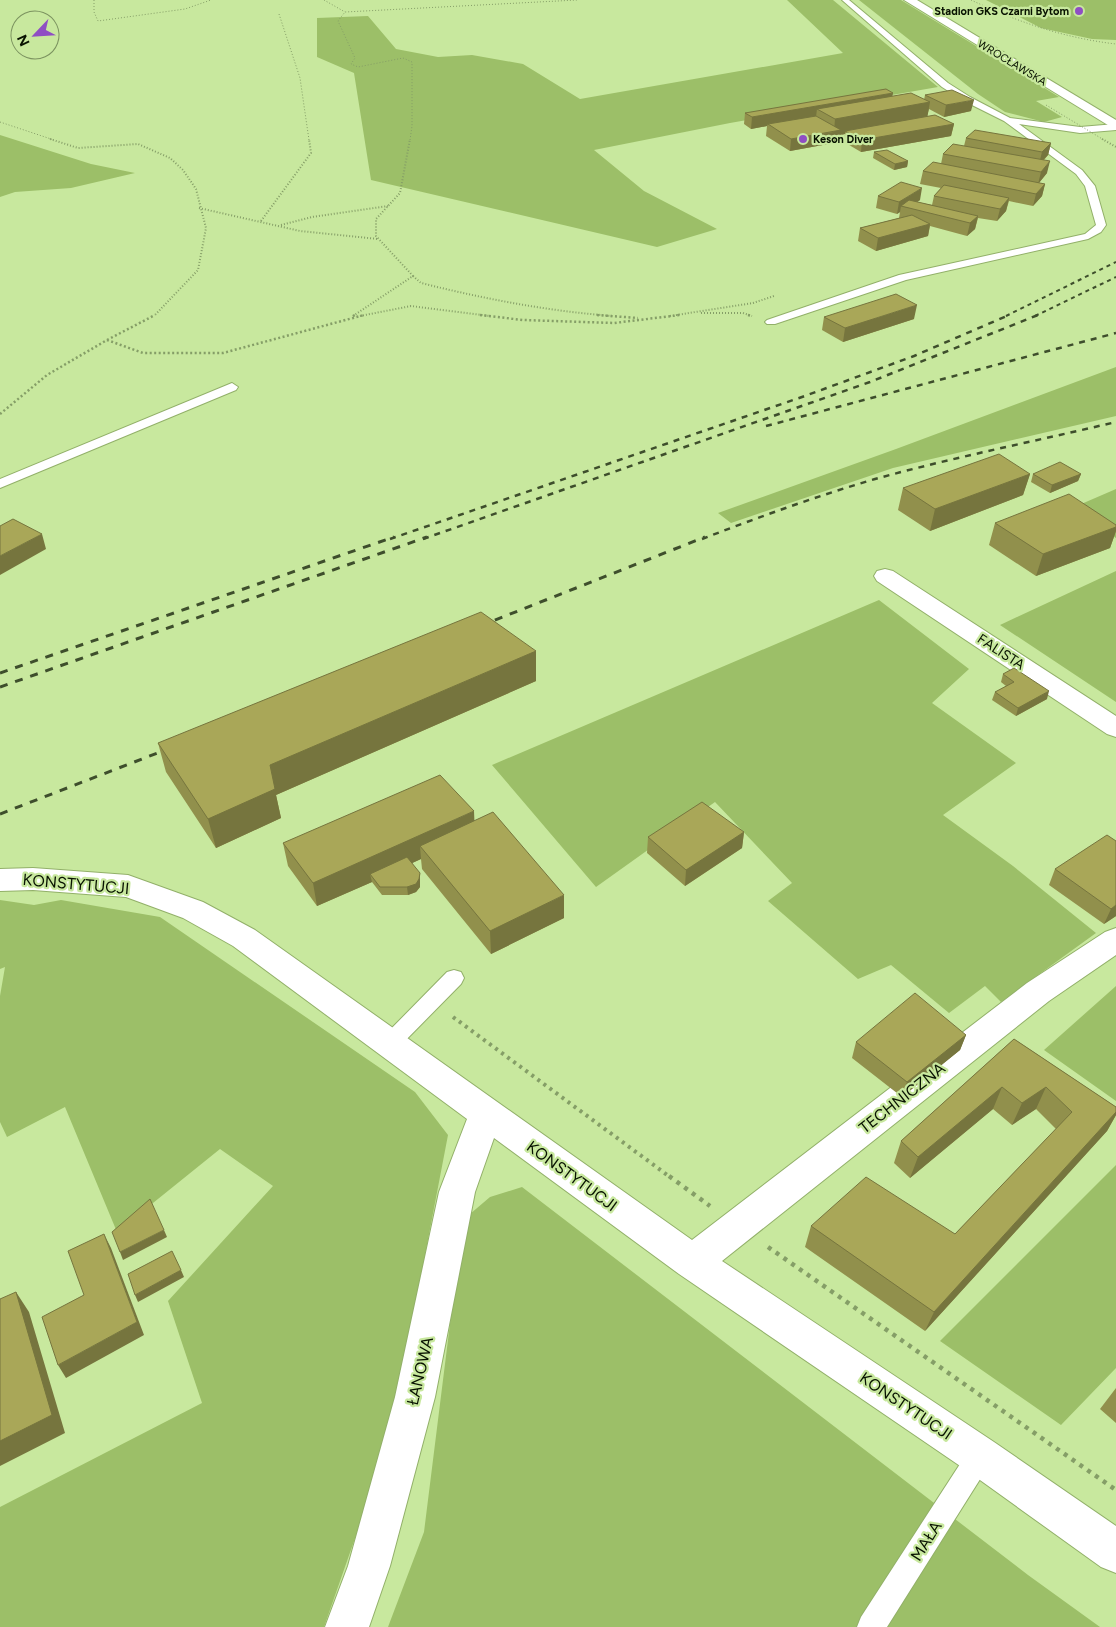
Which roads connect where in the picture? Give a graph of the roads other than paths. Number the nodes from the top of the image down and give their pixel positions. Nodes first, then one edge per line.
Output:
1 (845, 0) edge
2 (909, 0) edge
3 (930, 0) edge
4 (1056, 75) dead end
5 (1007, 119) junction
6 (1116, 126) edge
7 (771, 322) road end
8 (232, 386) dead end
9 (0, 484) edge
10 (885, 576) dead end
11 (1116, 728) edge
12 (0, 880) edge
13 (1116, 940) edge
14 (454, 978) dead end
15 (390, 1043) junction
16 (486, 1114) junction
17 (692, 1262) junction
18 (980, 1456) junction
19 (1116, 1552) edge
20 (347, 1627) edge
21 (871, 1627) edge

1 - 5 lane
2 - 6 street, WROCŁAWSKA
3 - 4 street, WROCŁAWSKA
5 - 6 lane
5 - 7 lane
8 - 9 lane
10 - 11 street, FALISTA
12 - 15 street, KONSTYTUCJI
13 - 17 street, TECHNICZNA
14 - 15 lane
15 - 16 street, KONSTYTUCJI
16 - 17 street, KONSTYTUCJI
16 - 20 street, ŁANOWA
17 - 18 street, KONSTYTUCJI
18 - 19 street, KONSTYTUCJI
18 - 21 lane, MAŁA

